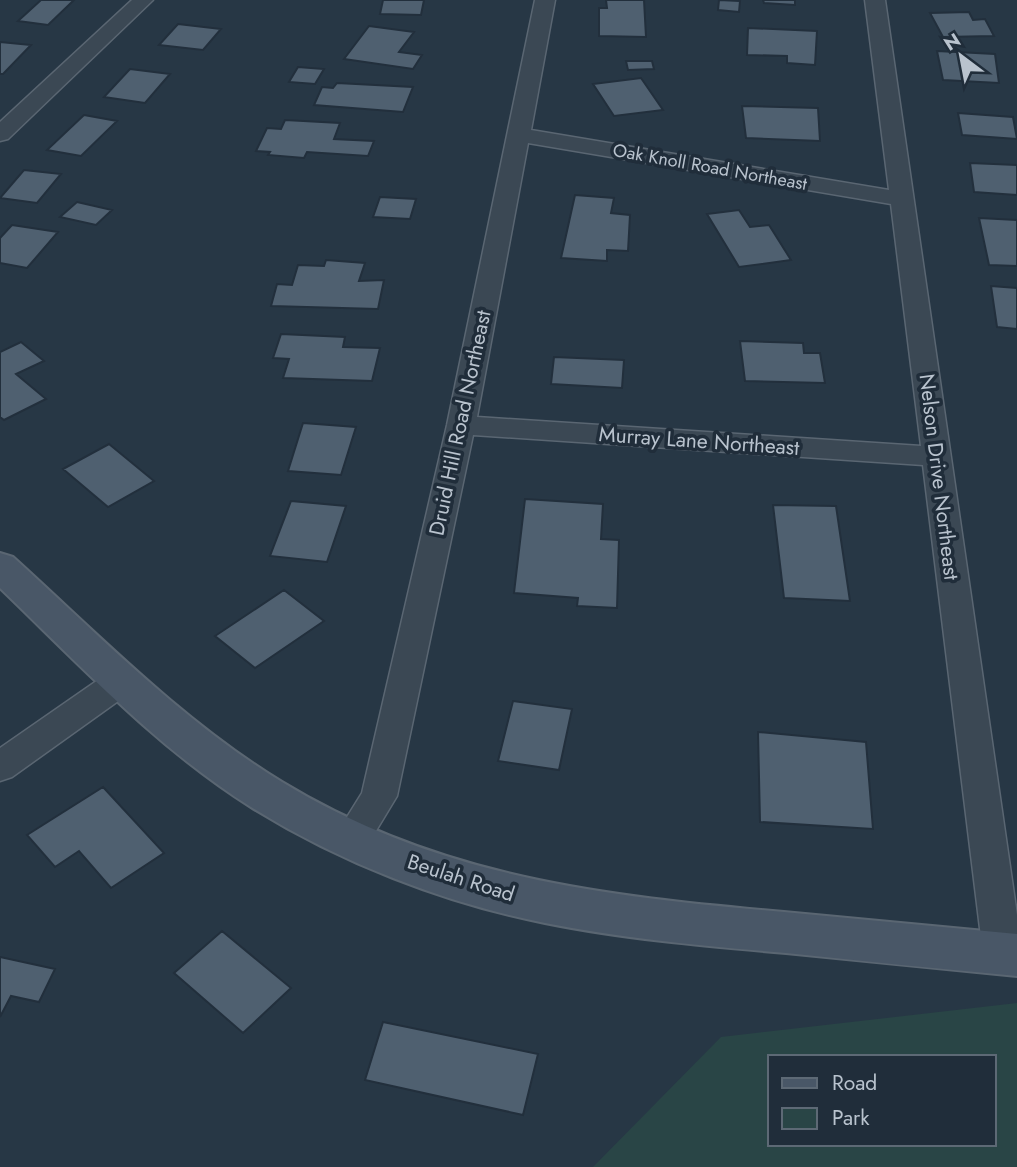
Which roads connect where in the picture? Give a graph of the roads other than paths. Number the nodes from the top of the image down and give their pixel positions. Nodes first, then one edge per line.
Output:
1 (143, 0) edge
2 (545, 0) edge
3 (875, 0) edge
4 (0, 134) edge
5 (517, 134) junction
6 (902, 199) junction
7 (461, 425) junction
8 (938, 457) junction
9 (0, 566) edge
10 (123, 680) junction
11 (0, 768) edge
12 (352, 838) junction
13 (1010, 954) edge

1 - 4 street
2 - 5 street, Druid Hill Road Northeast
3 - 6 street, Nelson Drive Northeast
5 - 6 street, Oak Knoll Road Northeast
5 - 7 street, Druid Hill Road Northeast
6 - 8 street, Nelson Drive Northeast
7 - 8 street, Murray Lane Northeast
7 - 12 street, Druid Hill Road Northeast
8 - 13 street, Nelson Drive Northeast
9 - 10 main road, Beulah Road
10 - 11 street
10 - 12 main road, Beulah Road
12 - 13 main road, Beulah Road

